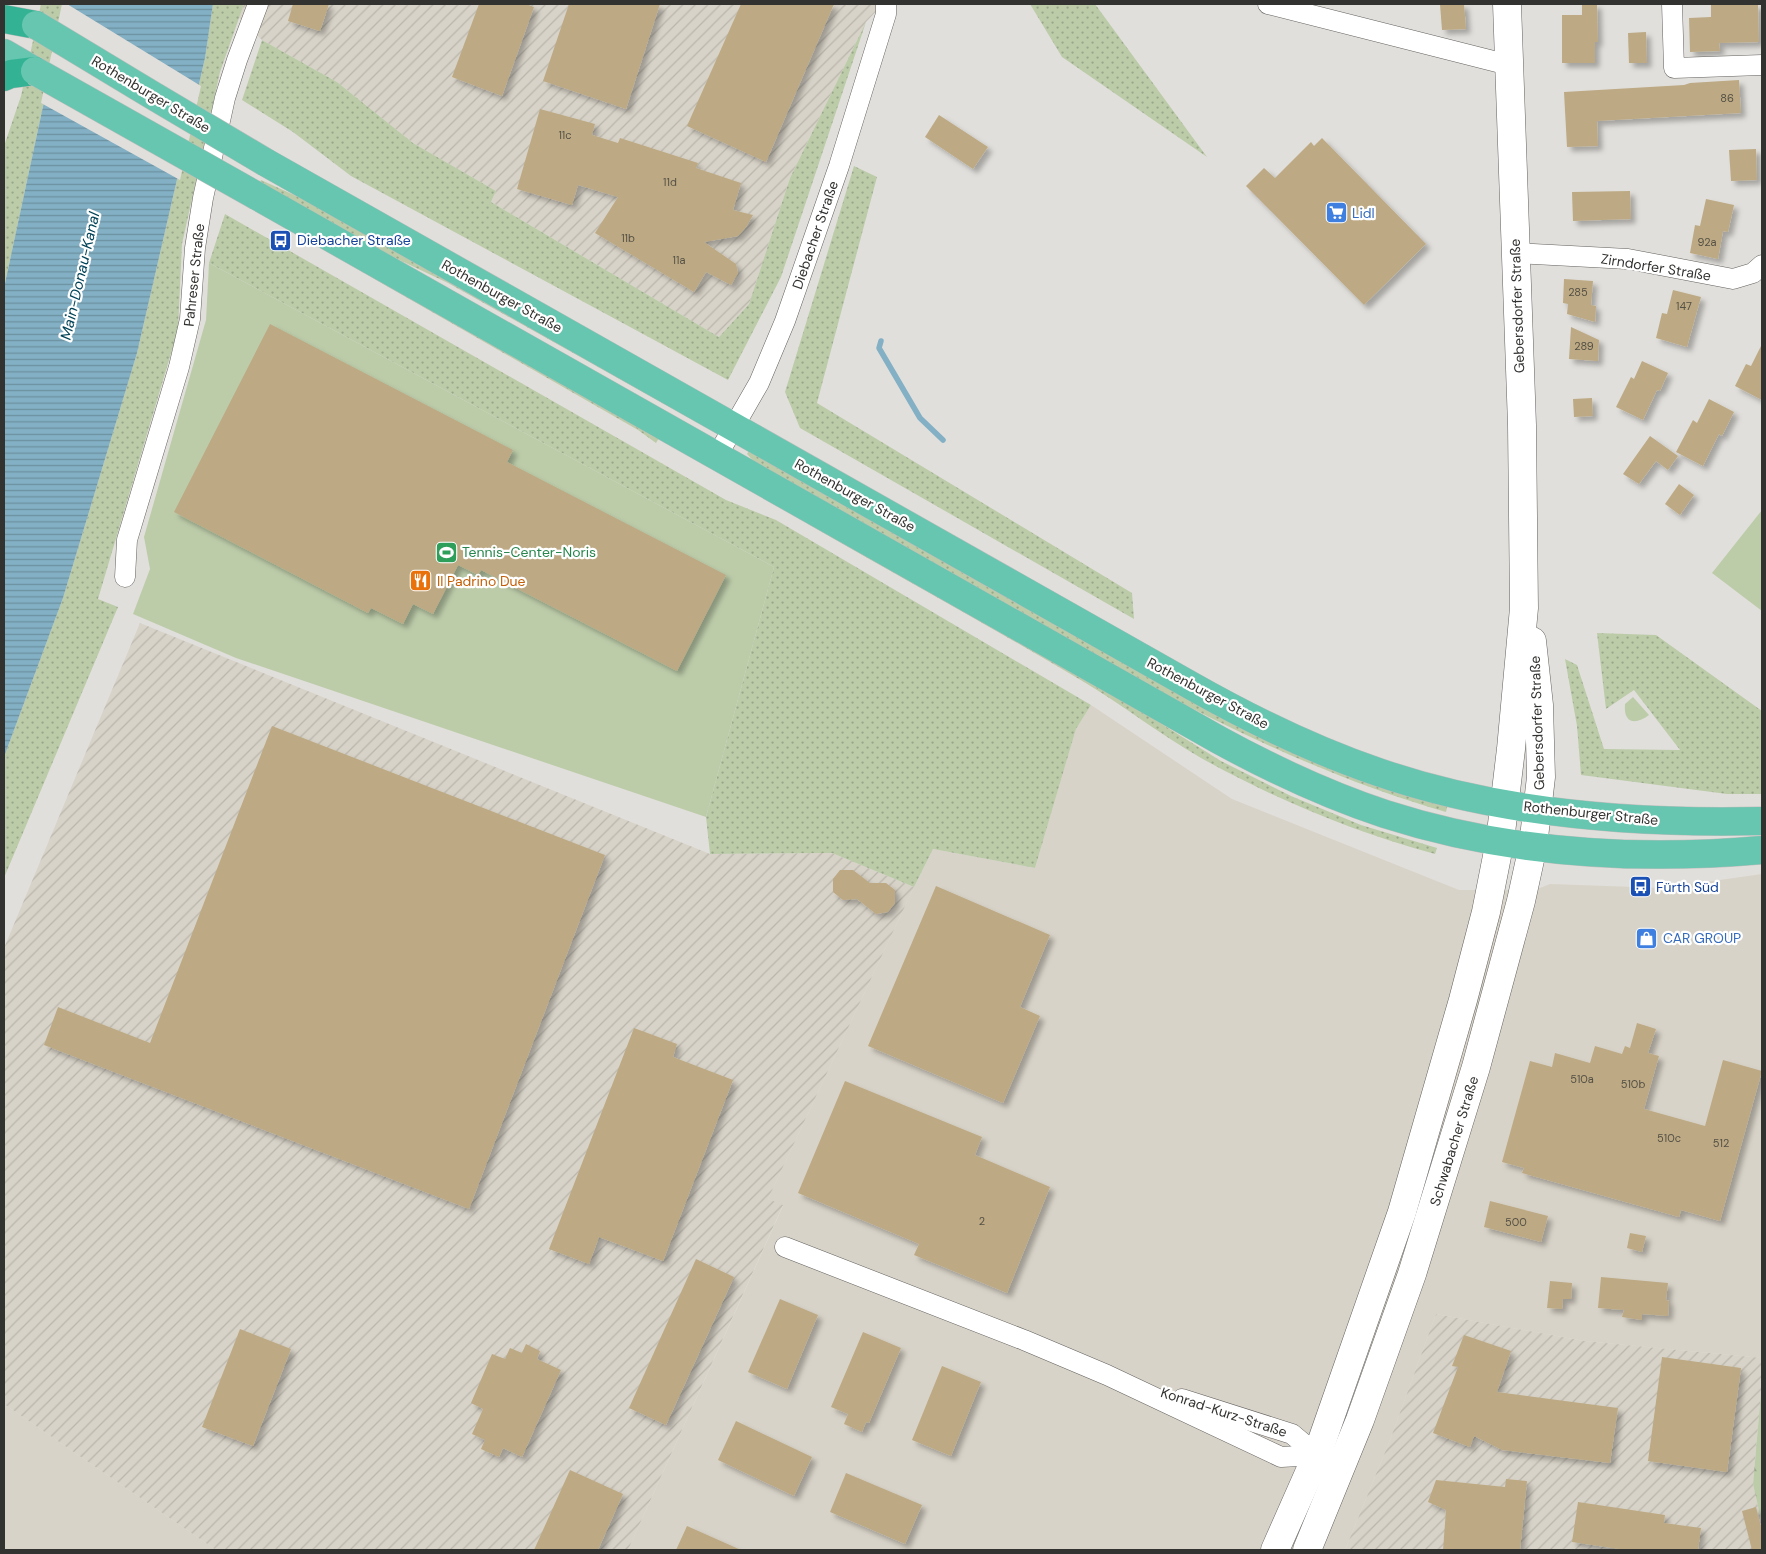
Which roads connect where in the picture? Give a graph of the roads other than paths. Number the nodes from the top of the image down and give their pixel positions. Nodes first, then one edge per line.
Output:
1 (4, 4) edge
2 (258, 4) edge
3 (886, 4) edge
4 (1268, 4) edge
5 (1507, 4) edge
6 (1672, 4) edge
7 (30, 14) edge
8 (4, 19) edge
9 (4, 53) edge
10 (1508, 64) junction
11 (1762, 65) edge
12 (23, 72) edge
13 (1515, 252) junction
14 (1762, 265) edge
15 (734, 427) junction
16 (716, 456) junction
17 (125, 577) dead end
18 (1524, 608) junction
19 (1505, 804) junction
20 (1538, 809) junction
21 (1762, 821) edge
22 (1500, 841) junction
23 (1533, 846) junction
24 (1762, 850) edge
25 (786, 1247) dead end
26 (1317, 1455) junction
27 (1342, 1466) junction
28 (1275, 1550) edge
29 (1307, 1550) edge

1 - 7 main road, Rothenburger Straße
2 - 17 street, Pahreser Straße
3 - 15 street, Diebacher Straße
4 - 10 street
5 - 10 main road, Gebersdorfer Straße
6 - 11 street
7 - 8 highway
7 - 15 main road, Rothenburger Straße, bridge
9 - 12 main road
10 - 13 main road, Gebersdorfer Straße
12 - 16 main road, bridge
13 - 14 street, Zirndorfer Straße
13 - 18 main road, Gebersdorfer Straße
15 - 16 street, Diebacher Straße
15 - 19 main road, Rothenburger Straße
16 - 22 main road
18 - 19 main road, Gebersdorfer Straße
18 - 20 main road, Gebersdorfer Straße
19 - 20 main road, Rothenburger Straße
19 - 22 main road, Schwabacher Straße
20 - 21 main road, Rothenburger Straße
20 - 23 main road, Schwabacher Straße
22 - 23 main road
22 - 26 main road, Schwabacher Straße
23 - 24 main road
23 - 27 main road, Schwabacher Straße
25 - 26 street, Konrad-Kurz-Straße
26 - 27 street
26 - 28 main road, Schwabacher Straße
27 - 29 main road, Schwabacher Straße

